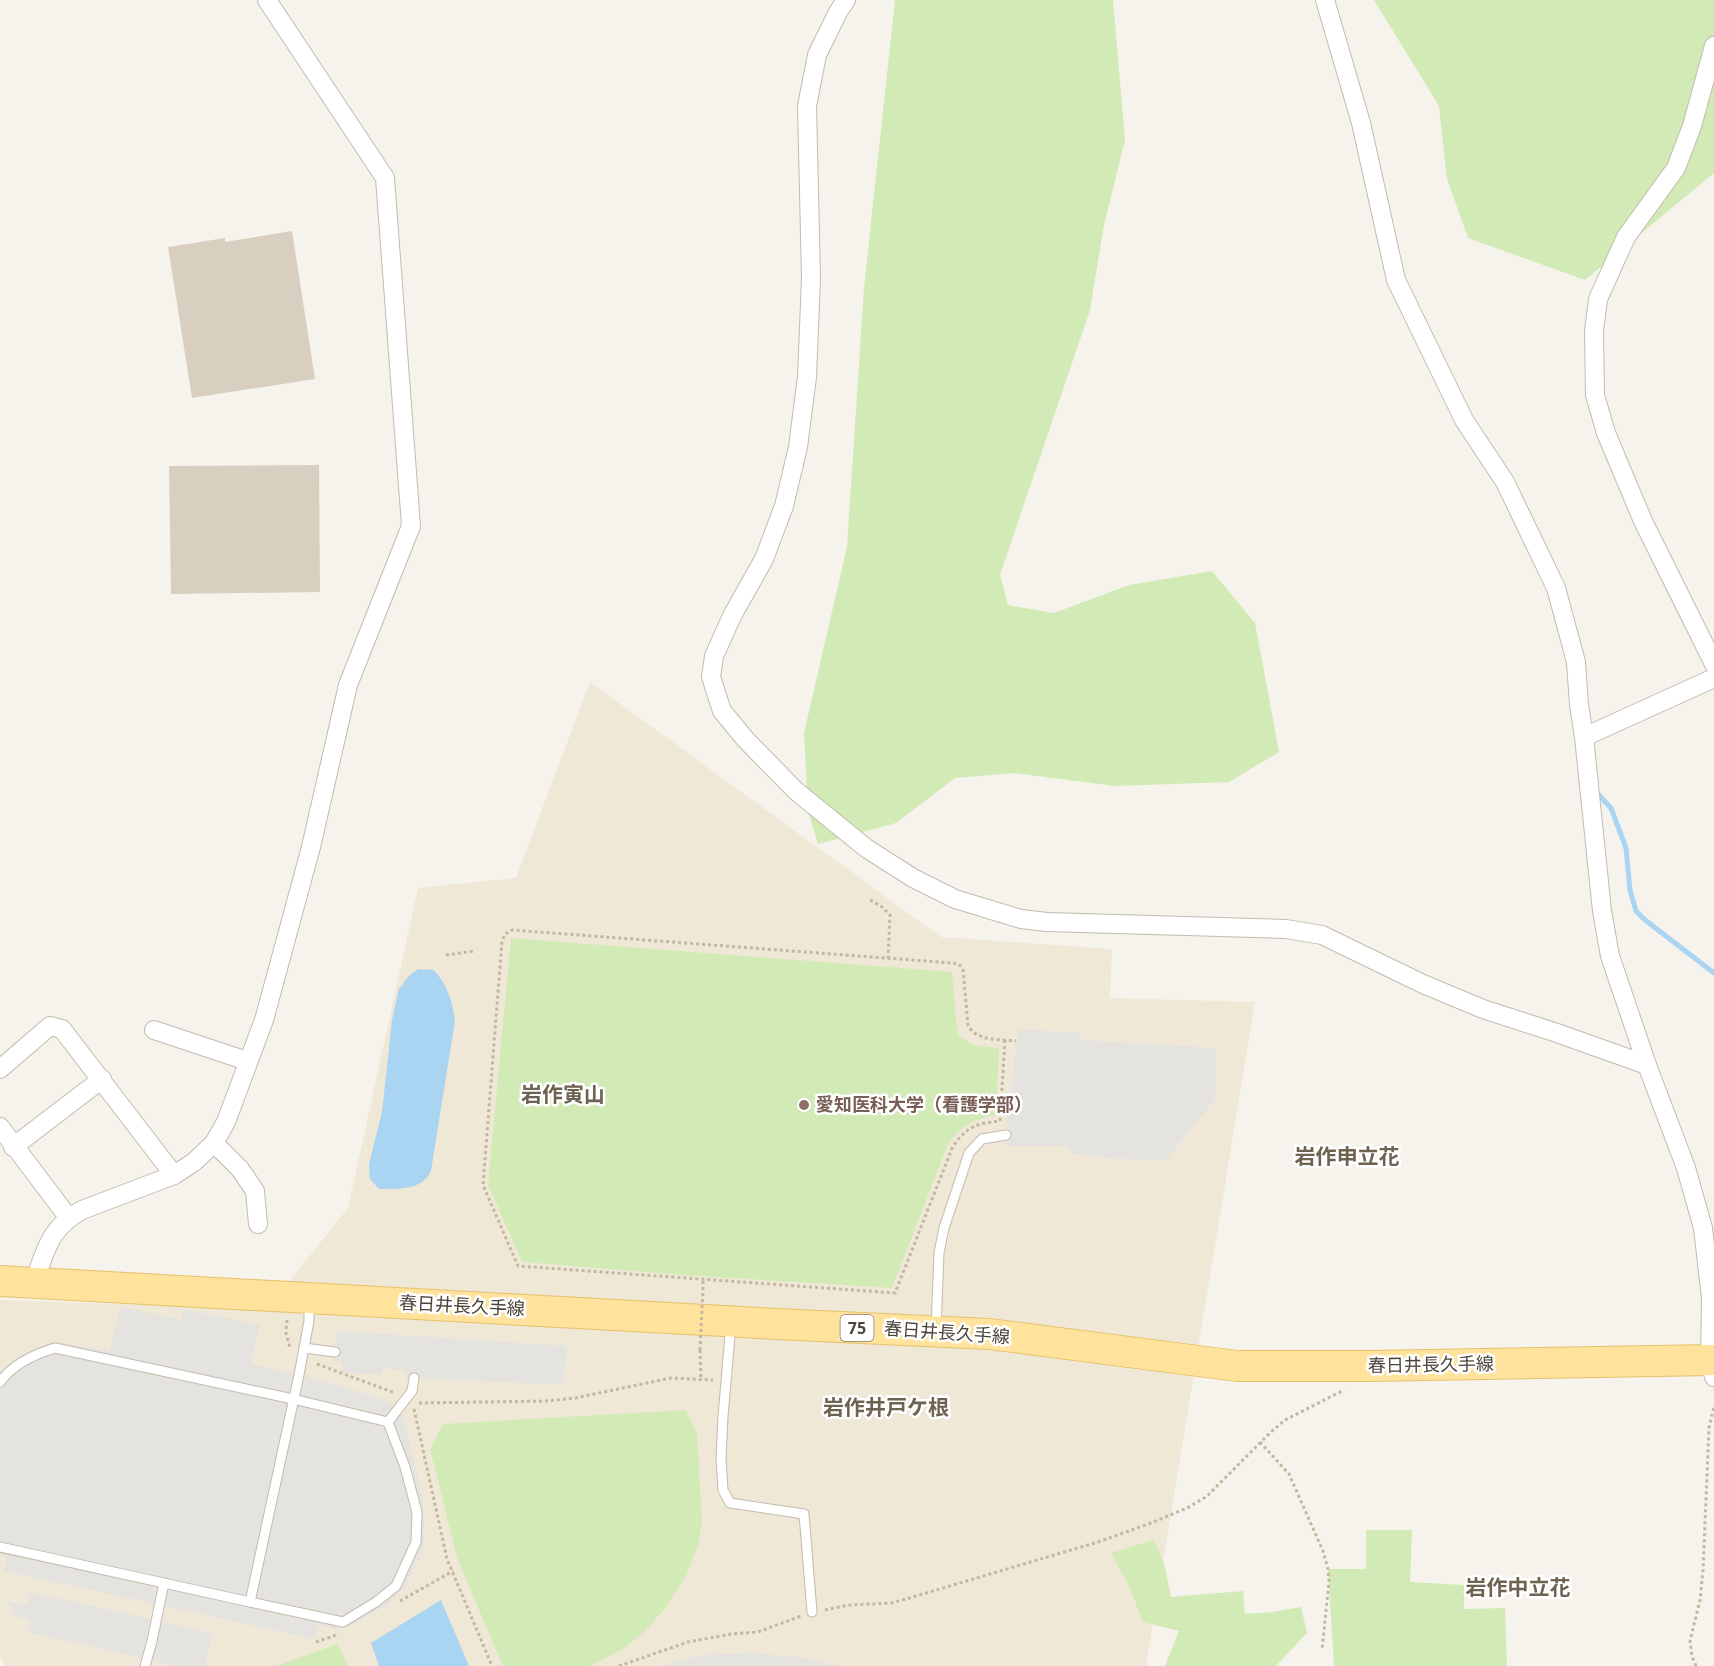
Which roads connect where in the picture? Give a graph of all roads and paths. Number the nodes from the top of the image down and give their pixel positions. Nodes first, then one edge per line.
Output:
1 (267, 0) edge
2 (846, 0) edge
3 (1325, 0) edge
4 (1714, 46) edge
5 (1714, 664) edge
6 (1714, 678) edge
7 (1584, 737) junction
8 (870, 900) dead end
9 (475, 951) dead end
10 (446, 955) dead end
11 (888, 958) junction
12 (154, 1030) dead end
13 (1005, 1040) junction
14 (1016, 1041) dead end
15 (247, 1061) junction
16 (1647, 1065) junction
17 (0, 1069) edge
18 (102, 1079) junction
19 (0, 1127) edge
20 (1006, 1135) dead end
21 (214, 1143) junction
22 (13, 1147) junction
23 (174, 1175) junction
24 (68, 1217) junction
25 (258, 1224) dead end
26 (0, 1281) edge
27 (703, 1281) junction
28 (34, 1282) junction
29 (309, 1298) junction
30 (732, 1322) junction
31 (935, 1331) junction
32 (304, 1348) junction
33 (335, 1352) dead end
34 (1713, 1366) edge
35 (414, 1378) dead end
36 (701, 1379) junction
37 (0, 1382) edge
38 (726, 1382) junction
39 (1346, 1389) dead end
40 (293, 1399) junction
41 (1714, 1406) edge
42 (415, 1410) dead end
43 (388, 1422) junction
44 (1260, 1442) junction
45 (0, 1547) edge
46 (164, 1583) junction
47 (250, 1602) junction
48 (812, 1612) junction
49 (1322, 1650) dead end
50 (145, 1666) edge
51 (619, 1666) edge
52 (1696, 1666) edge

1 - 15 street
2 - 16 street
3 - 7 street
4 - 5 street
6 - 7 street
7 - 16 street
8 - 11 path
9 - 10 path
11 - 13 path
11 - 27 path
12 - 15 street
13 - 14 path
13 - 27 path
15 - 21 street
16 - 34 street
17 - 18 street
18 - 22 street
18 - 23 street
19 - 22 street
20 - 31 lane
21 - 23 street
21 - 25 street
22 - 24 street
23 - 24 street
24 - 28 street
26 - 28 main road, 春日井長久手線 / 75
27 - 36 path, bridge
28 - 29 main road, 春日井長久手線 / 75
29 - 30 main road, 春日井長久手線 / 75
29 - 32 lane
30 - 31 main road, 春日井長久手線 / 75
30 - 38 lane
31 - 34 main road, 春日井長久手線 / 75
32 - 33 lane
32 - 40 lane
35 - 43 lane
36 - 38 path
36 - 42 path
37 - 40 lane
38 - 48 lane
39 - 44 path
40 - 43 lane
40 - 47 lane
41 - 52 path
43 - 47 lane
44 - 48 path
44 - 49 path
45 - 46 lane
46 - 47 lane
46 - 50 lane
48 - 51 path

